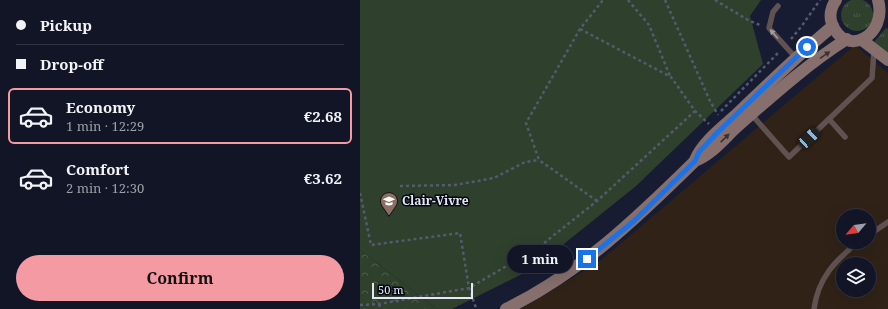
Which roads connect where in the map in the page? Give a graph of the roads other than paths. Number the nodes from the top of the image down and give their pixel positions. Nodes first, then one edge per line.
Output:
1 (836, 0) edge
2 (878, 0) edge
3 (778, 6) dead end
4 (885, 22) edge
5 (833, 26) junction
6 (847, 39) junction
7 (862, 40) junction
8 (874, 50) junction
9 (796, 58) junction
10 (888, 60) edge
11 (752, 114) junction
12 (829, 118) junction
13 (845, 137) dead end
14 (695, 161) junction
15 (888, 222) edge
16 (876, 230) edge
17 (849, 249) edge
18 (506, 309) edge
19 (814, 309) edge

1 - 5 street
2 - 4 street
9 -> 3 lane
4 - 7 street
5 - 6 street
5 - 9 street
6 - 7 street
11 -> 6 street
7 - 8 street
8 - 10 street
8 - 12 lane
9 - 14 street
11 - 12 lane
14 -> 11 street
12 - 13 lane
14 - 18 street
15 - 16 lane
17 - 19 lane

